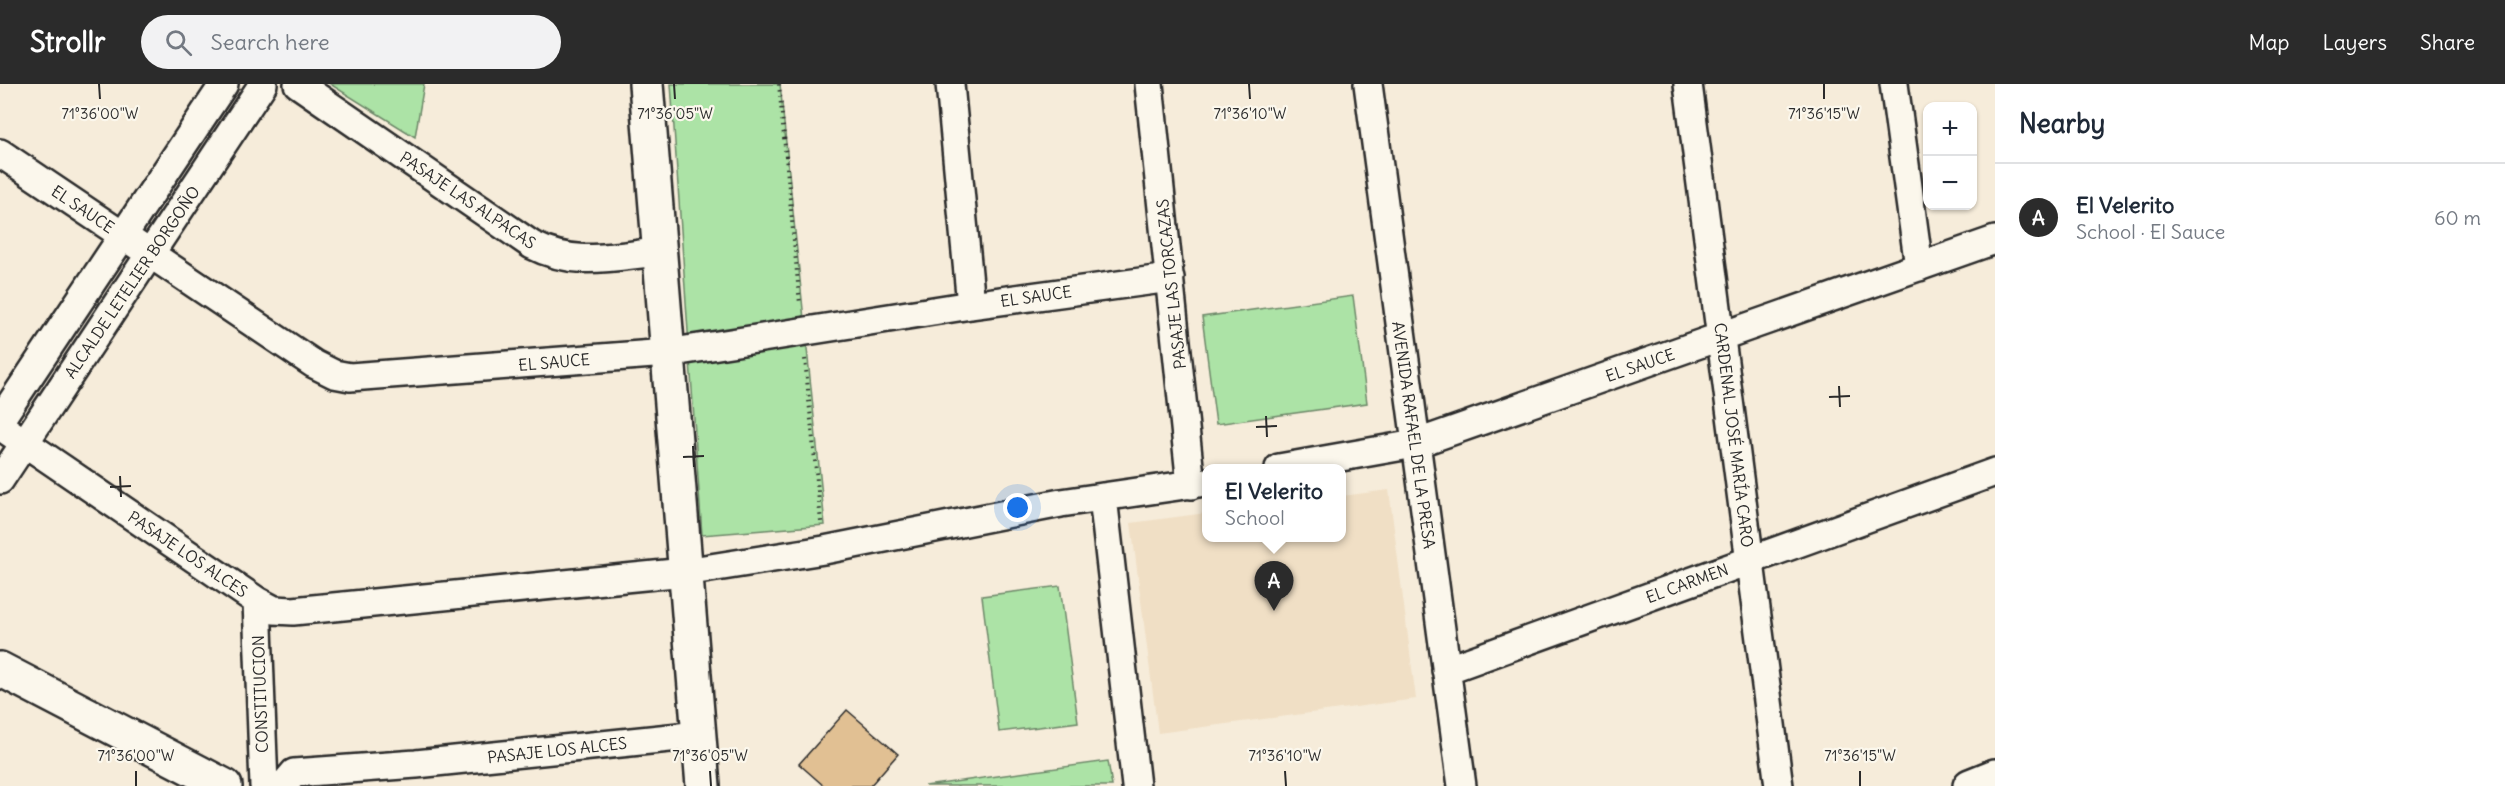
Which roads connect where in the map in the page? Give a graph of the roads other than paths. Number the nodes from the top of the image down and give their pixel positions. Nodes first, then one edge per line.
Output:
1 (224, 84) edge
2 (263, 84) edge
3 (298, 84) edge
4 (646, 84) edge
5 (950, 84) edge
6 (1149, 84) edge
7 (1368, 84) edge
8 (1688, 84) edge
9 (1894, 84) edge
10 (0, 153) edge
11 (123, 236) junction
12 (1995, 240) edge
13 (658, 252) junction
14 (150, 254) junction
15 (1919, 267) junction
16 (1170, 278) junction
17 (971, 305) junction
18 (1721, 336) junction
19 (667, 353) junction
20 (0, 420) edge
21 (0, 426) edge
22 (25, 443) junction
23 (1415, 444) junction
24 (1302, 464) edge
25 (1995, 472) edge
26 (0, 480) edge
27 (1199, 483) edge
28 (1103, 497) junction
29 (1750, 560) junction
30 (685, 572) junction
31 (256, 601) junction
32 (0, 669) edge
33 (1446, 670) junction
34 (699, 735) junction
35 (412, 775) edge
36 (1995, 776) edge
37 (225, 786) edge
38 (264, 786) edge
39 (283, 786) edge
40 (703, 786) edge
41 (1136, 786) edge
42 (1462, 786) edge
43 (1779, 786) edge
44 (1970, 786) edge

1 - 11 street, ALCALDE LETELIER BORGOÑO
2 - 14 street, ALCALDE LETELIER BORGOÑO
3 - 13 street, PASAJE LAS ALPACAS
4 - 13 street
5 - 17 street
6 - 16 street, PASAJE LAS TORCAZAS
7 - 23 street, AVENIDA RAFAEL DE LA PRESA
8 - 18 street, CARDENAL JOSÉ MARÍA CARO
9 - 15 street
10 - 11 street, EL SAUCE
11 - 14 street, EL SAUCE
11 - 20 street, ALCALDE LETELIER BORGOÑO
12 - 15 street, EL SAUCE
13 - 19 street
14 - 19 street, EL SAUCE
14 - 22 street, ALCALDE LETELIER BORGOÑO
15 - 18 street, EL SAUCE
16 - 17 street, EL SAUCE
16 - 27 street, PASAJE LAS TORCAZAS
17 - 19 street, EL SAUCE
18 - 23 street, EL SAUCE
18 - 29 street, CARDENAL JOSÉ MARÍA CARO
19 - 30 street
21 - 22 street, PASAJE LOS ALCES
22 - 26 street, ALCALDE LETELIER BORGOÑO
22 - 31 street, PASAJE LOS ALCES
23 - 24 street, EL SAUCE
23 - 33 street, AVENIDA RAFAEL DE LA PRESA
25 - 29 street, EL CARMEN
27 - 28 street
28 - 30 street
28 - 41 street
29 - 33 street, EL CARMEN
29 - 43 street, CARDENAL JOSÉ MARÍA CARO
30 - 31 street
30 - 34 street
31 - 38 street, CONSTITUCION
32 - 37 street
33 - 42 street, AVENIDA RAFAEL DE LA PRESA
34 - 35 street, PASAJE LOS ALCES
34 - 40 street
35 - 39 street, PASAJE LOS ALCES
36 - 44 street

